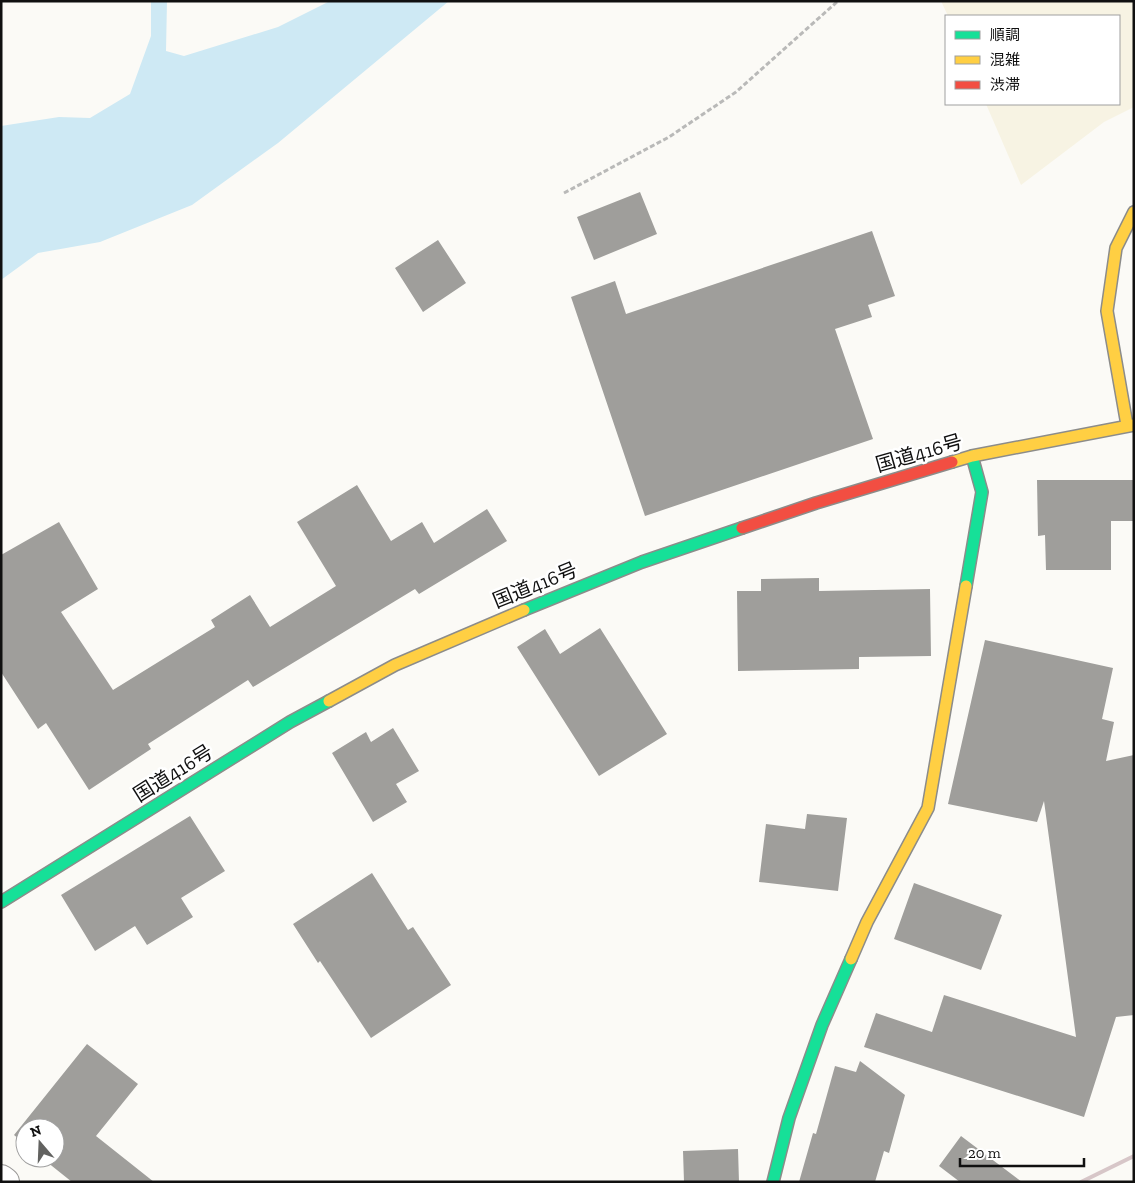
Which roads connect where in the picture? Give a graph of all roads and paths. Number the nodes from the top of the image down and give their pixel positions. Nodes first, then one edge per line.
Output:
1 (838, 1) edge
2 (564, 193) dead end
3 (1134, 212) edge
4 (1130, 425) edge
5 (972, 456) junction
6 (1, 902) edge
7 (1, 1180) edge
8 (5, 1182) edge
9 (773, 1182) edge

1 - 2 path
3 - 4 main road
4 - 5 main road, 国道416号
5 - 6 main road, 国道416号
5 - 9 main road
7 - 8 street

